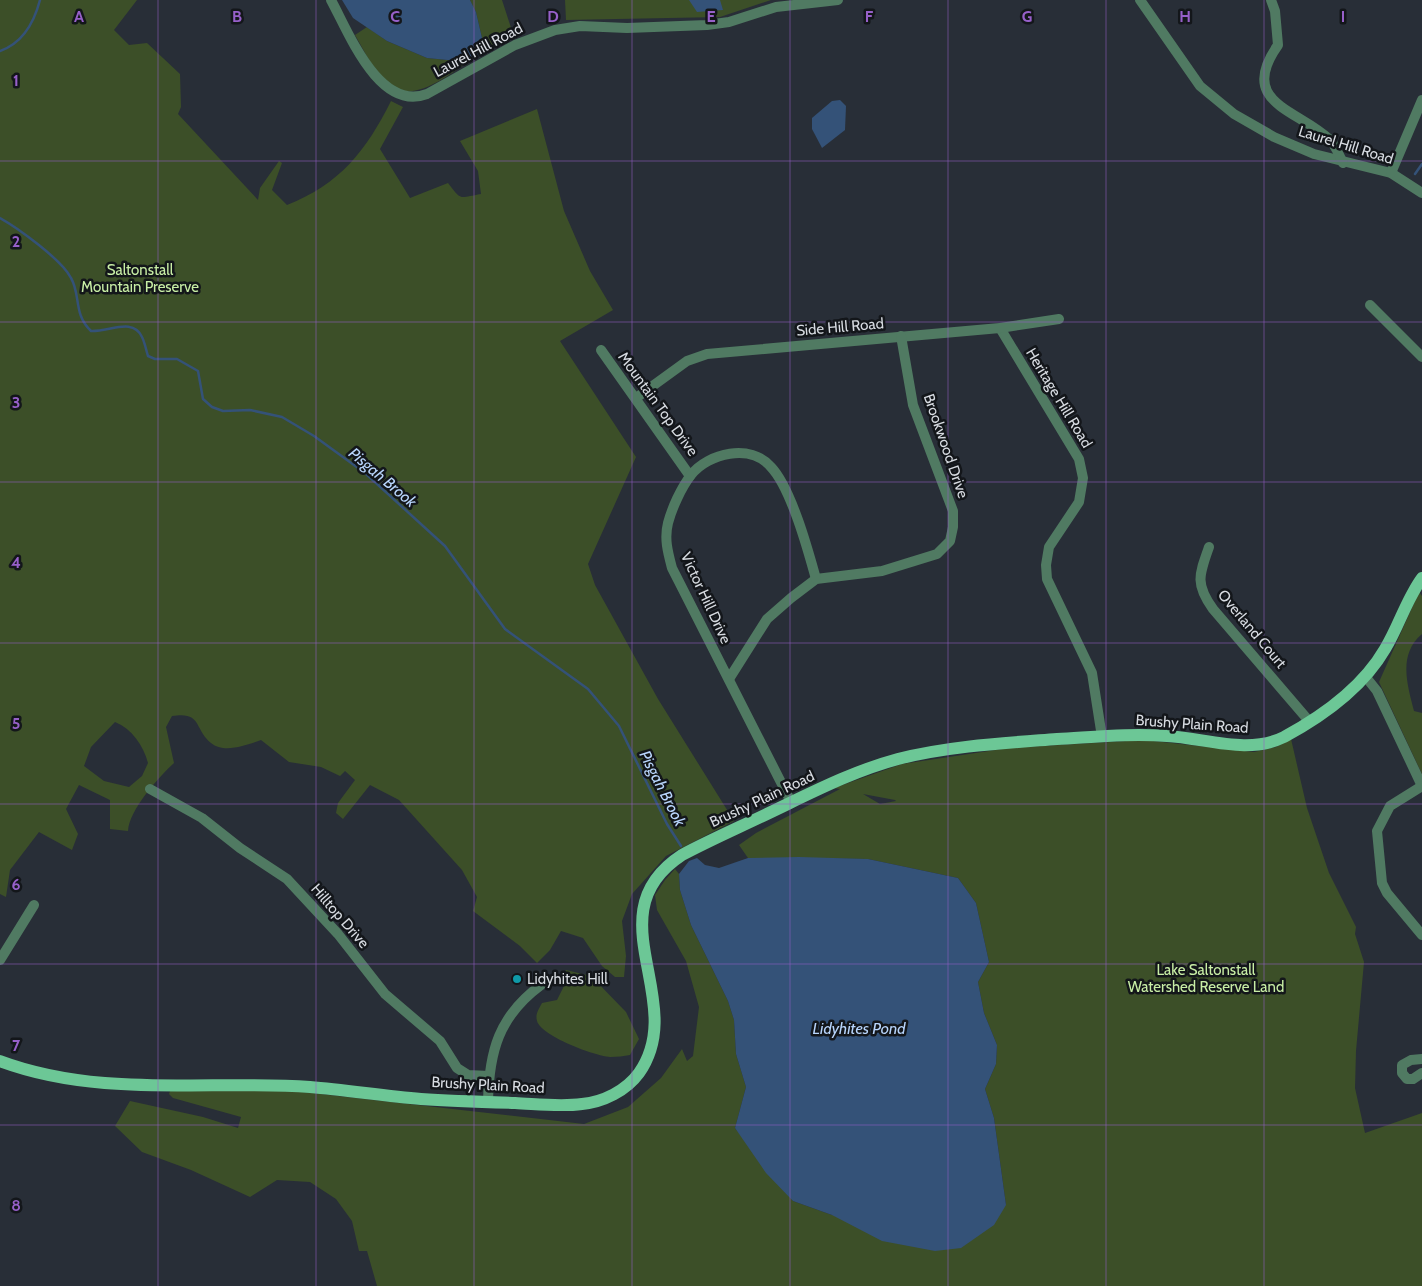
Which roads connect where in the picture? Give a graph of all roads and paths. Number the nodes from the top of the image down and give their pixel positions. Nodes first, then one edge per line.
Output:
1 (331, 0) edge
2 (838, 0) edge
3 (1140, 0) edge
4 (1271, 0) edge
5 (1422, 100) edge
6 (1343, 162) junction
7 (1391, 173) junction
8 (1422, 193) edge
9 (1370, 306) dead end
10 (1059, 319) dead end
11 (1000, 328) junction
12 (901, 336) junction
13 (600, 350) dead end
14 (1422, 357) edge
15 (636, 398) junction
16 (690, 476) junction
17 (1209, 547) dead end
18 (1422, 578) edge
19 (816, 579) junction
20 (1365, 676) junction
21 (729, 679) junction
22 (1309, 721) junction
23 (1102, 737) junction
24 (1422, 786) edge
25 (150, 789) dead end
26 (791, 802) junction
27 (34, 905) dead end
28 (1422, 935) edge
29 (0, 960) edge
30 (541, 985) dead end
31 (1422, 1059) edge
32 (0, 1061) edge
33 (1422, 1073) edge
34 (489, 1076) junction
35 (488, 1102) junction

1 - 2 street, Laurel Hill Road
3 - 6 street, Laurel Hill Road
4 - 6 street
5 - 7 street
6 - 7 street, Laurel Hill Road
7 - 8 street, Laurel Hill Road
9 - 14 street
10 - 11 street, Side Hill Road
11 - 12 street, Side Hill Road
11 - 23 street, Heritage Hill Road
12 - 15 street, Side Hill Road
12 - 19 street, Brookwood Drive
13 - 15 street, Mountain Top Drive
15 - 16 street, Mountain Top Drive
16 - 19 street, Victor Hill Drive
16 - 21 street, Victor Hill Drive
17 - 22 street, Overland Court
18 - 20 main road, Brushy Plain Road
19 - 21 street
20 - 22 main road, Brushy Plain Road
20 - 24 street
21 - 26 street
22 - 23 main road, Brushy Plain Road
23 - 26 main road, Brushy Plain Road
24 - 28 street
25 - 34 street, Hilltop Drive
26 - 35 main road, Brushy Plain Road
27 - 29 street
30 - 34 street
31 - 33 street
32 - 35 main road, Brushy Plain Road
34 - 35 street

